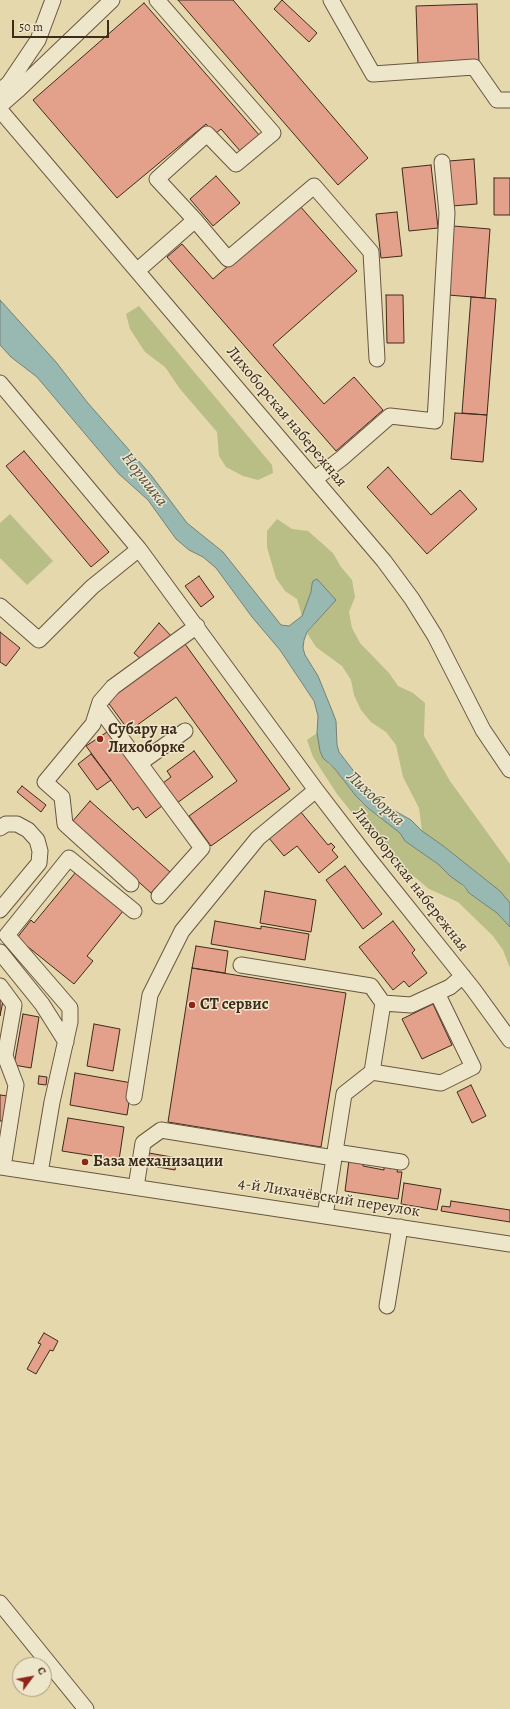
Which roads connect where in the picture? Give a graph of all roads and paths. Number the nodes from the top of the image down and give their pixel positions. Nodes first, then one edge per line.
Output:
1 (53, 0) edge
2 (112, 0) edge
3 (157, 0) edge
4 (330, 0) edge
5 (0, 91) edge
6 (510, 100) edge
7 (0, 106) edge
8 (0, 110) edge
9 (442, 162) dead end
10 (195, 220) junction
11 (138, 270) junction
12 (377, 359) dead end
13 (2, 390) edge
14 (315, 479) junction
15 (139, 549) junction
16 (0, 606) edge
17 (197, 626) junction
18 (99, 708) junction
19 (184, 731) dead end
20 (140, 763) junction
21 (510, 770) edge
22 (316, 790) junction
23 (0, 828) edge
24 (131, 884) dead end
25 (159, 896) dead end
26 (0, 910) edge
27 (134, 911) dead end
28 (0, 952) edge
29 (241, 965) dead end
30 (463, 976) junction
31 (0, 986) edge
32 (437, 993) junction
33 (383, 1003) junction
34 (510, 1040) edge
35 (66, 1042) junction
36 (372, 1072) junction
37 (134, 1097) dead end
38 (334, 1155) junction
39 (401, 1162) dead end
40 (2, 1167) edge
41 (40, 1173) junction
42 (136, 1188) junction
43 (324, 1216) junction
44 (400, 1227) junction
45 (510, 1244) edge
46 (387, 1306) dead end
47 (0, 1603) edge
48 (86, 1709) edge

1 - 5 street
2 - 7 street
3 - 10 street
4 - 6 street
8 - 11 street, Лихоборская набережная
9 - 14 street
10 - 11 street
10 - 12 street
11 - 14 street, Лихоборская набережная
13 - 15 street, Лихоборская набережная
14 - 21 street, Лихоборская набережная
15 - 16 street
15 - 17 street, Лихоборская набережная
17 - 18 street
17 - 22 street, Лихоборская набережная
18 - 20 street
18 - 24 street
19 - 20 street
20 - 25 street
22 - 30 street, Лихоборская набережная
22 - 37 street
23 - 26 street
27 - 35 street
28 - 35 street
29 - 33 street
30 - 32 street
30 - 34 street, Лихоборская набережная
31 - 40 street
32 - 33 street
32 - 36 street
33 - 36 street
35 - 41 street
36 - 38 street
38 - 39 street
38 - 42 street
38 - 43 street
40 - 41 street, 4-й Лихачёвский переулок
41 - 42 street, 4-й Лихачёвский переулок
42 - 43 street, 4-й Лихачёвский переулок
43 - 44 street, 4-й Лихачёвский переулок
44 - 45 street, 4-й Лихачёвский переулок
44 - 46 street
47 - 48 street

